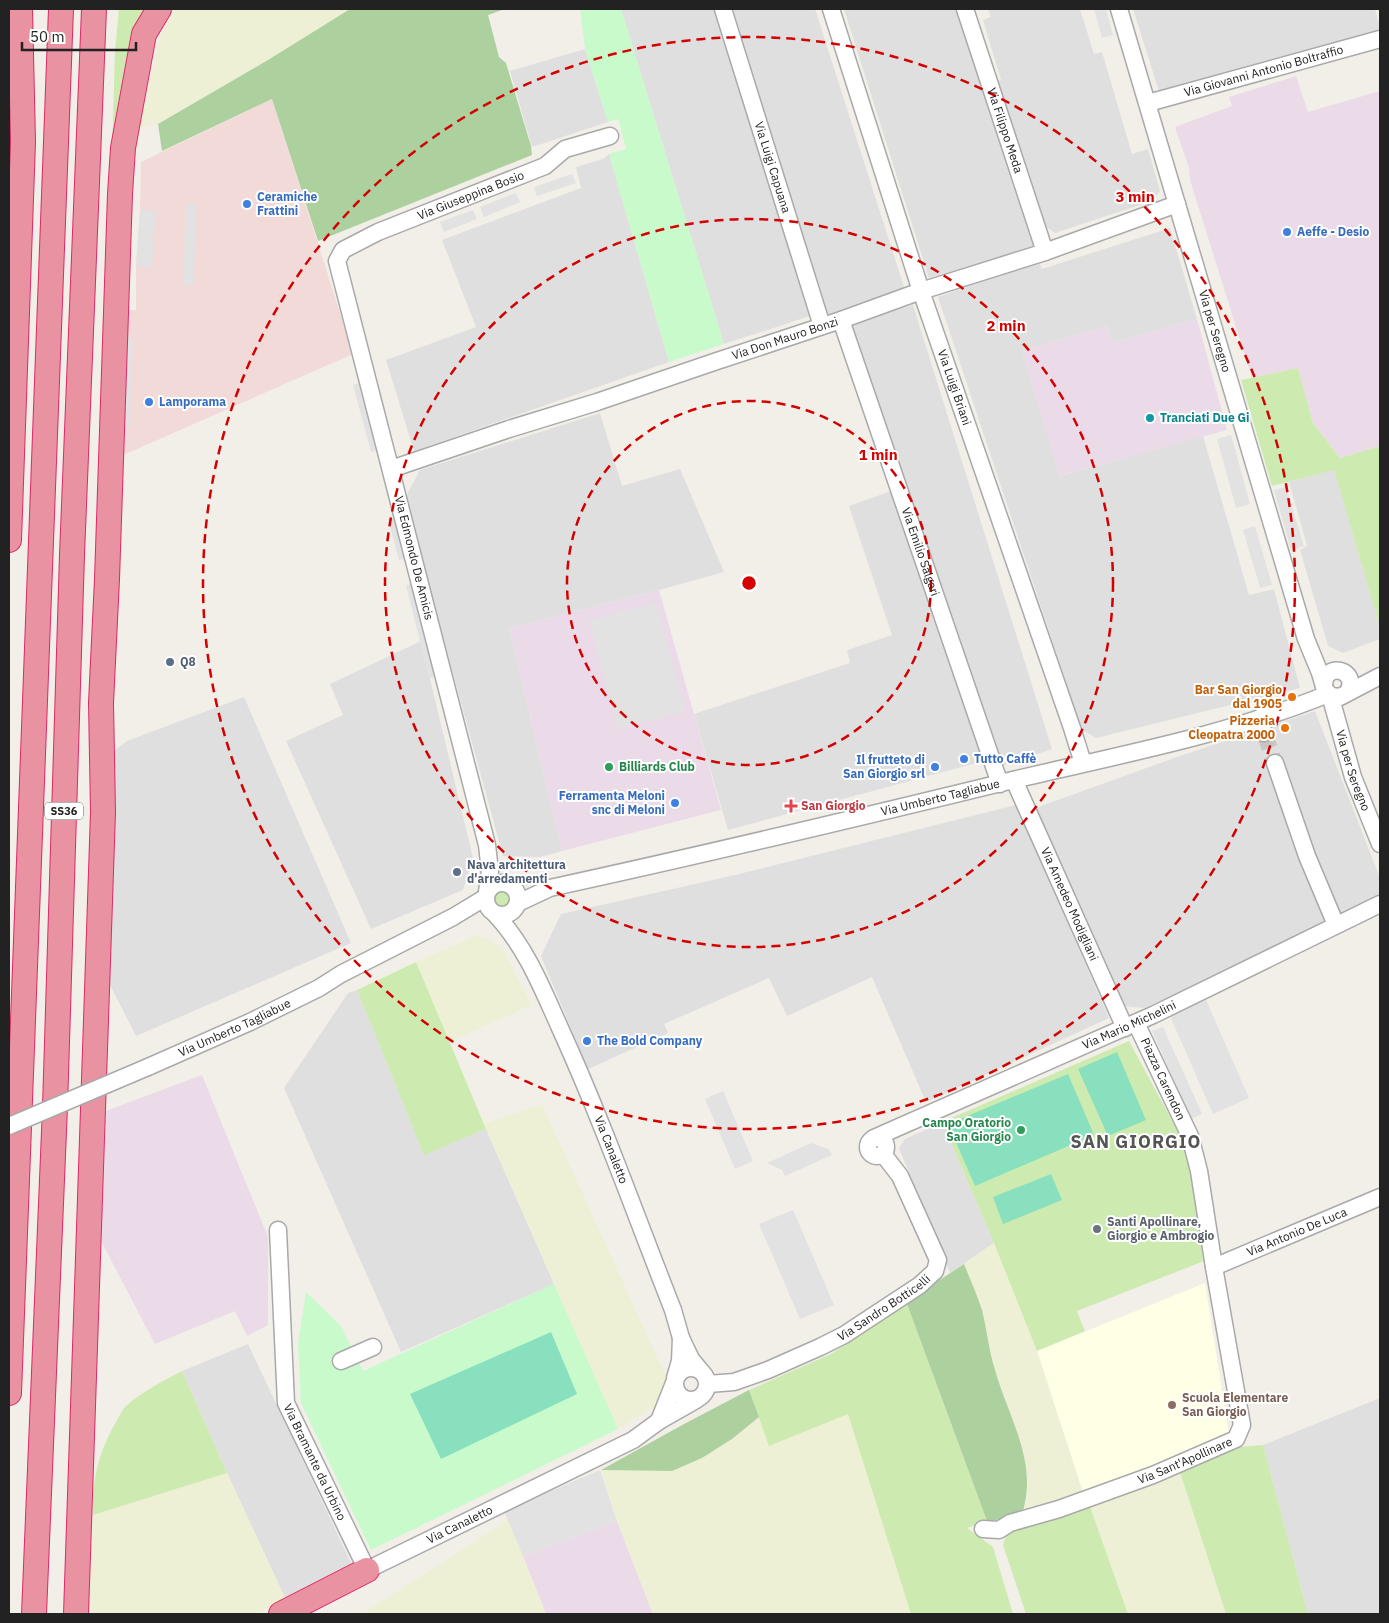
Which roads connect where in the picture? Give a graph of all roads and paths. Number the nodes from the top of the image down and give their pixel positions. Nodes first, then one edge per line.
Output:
1 (20, 9) edge
2 (61, 9) edge
3 (94, 9) edge
4 (160, 9) edge
5 (723, 9) edge
6 (831, 9) edge
7 (965, 9) edge
8 (1118, 9) edge
9 (1380, 39) edge
10 (1148, 103) junction
11 (610, 136) dead end
12 (1177, 204) junction
13 (1045, 252) junction
14 (337, 261) joint
15 (921, 291) junction
16 (840, 320) junction
17 (822, 326) junction
18 (391, 469) junction
19 (9, 540) edge
20 (1312, 654) junction
21 (1332, 672) junction
22 (1380, 674) edge
23 (1348, 676) junction
24 (1334, 693) junction
25 (1275, 763) tunnel mouth
26 (1082, 764) junction
27 (1007, 782) junction
28 (1380, 844) edge
29 (489, 855) junction
30 (509, 885) junction
31 (550, 888) junction
32 (489, 903) junction
33 (1380, 904) edge
34 (517, 906) junction
35 (1336, 925) junction
36 (531, 965) junction
37 (1131, 1025) junction
38 (9, 1126) edge
39 (1190, 1136) joint
40 (874, 1138) joint
41 (1380, 1197) edge
42 (278, 1230) dead end
43 (1214, 1267) junction
44 (681, 1338) junction
45 (373, 1347) dead end
46 (341, 1361) dead end
47 (704, 1377) junction
48 (675, 1380) junction
49 (9, 1393) edge
50 (696, 1400) junction
51 (659, 1420) junction
52 (983, 1529) dead end
53 (366, 1570) junction
54 (34, 1614) edge
55 (76, 1614) edge
56 (281, 1614) edge

1 - 19 highway
2 - 49 highway, SS36
3 - 54 highway, SS36
4 - 55 highway
5 - 17 street, Via Luigi Capuana
6 - 15 street, Via Luigi Briani
7 - 13 street, Via Filippo Meda
8 - 10 street, Via per Seregno
9 - 10 street, Via Giovanni Antonio Boltraffio
10 - 12 street, Via per Seregno
11 - 14 street, Via Giuseppina Bosio
12 - 13 street, Via Don Mauro Bonzi
12 - 20 street, Via per Seregno
13 - 15 street, Via Don Mauro Bonzi
14 - 18 street, Via Edmondo De Amicis
15 - 16 street, Via Don Mauro Bonzi
15 - 26 street, Via Luigi Briani
16 - 17 street, Via Don Mauro Bonzi
16 - 27 street, Via Emilio Salgari
17 - 18 street, Via Don Mauro Bonzi
18 - 29 street, Via Edmondo De Amicis
20 - 21 street, Via per Seregno
20 - 24 street, Via per Seregno
21 - 23 street
21 - 24 street
22 - 23 street
22 - 24 street, Via Umberto Tagliabue
23 - 24 street
24 - 26 street, Via Umberto Tagliabue
24 - 28 street, Via per Seregno
25 - 35 street
26 - 27 street, Via Umberto Tagliabue
27 - 31 street, Via Umberto Tagliabue
27 - 37 street, Via Amedeo Modigliani
29 - 30 street, Via Edmondo De Amicis
29 - 32 street, Via Edmondo De Amicis
30 - 31 street, Via Umberto Tagliabue
30 - 32 street
30 - 34 street
31 - 34 street, Via Umberto Tagliabue
32 - 34 street
32 - 36 street, Via Canaletto
32 - 38 street, Via Umberto Tagliabue, bridge
33 - 35 street, Via Mario Michelini
34 - 36 street, Via Canaletto
35 - 37 street, Via Mario Michelini
36 - 44 street, Via Canaletto
37 - 39 street, Piazza Carendon
37 - 40 street, Via Mario Michelini
39 - 43 street, Via Sant'Apollinare
40 - 47 street, Via Sandro Botticelli
41 - 43 street, Via Antonio De Luca
42 - 53 street, Via Bramante da Urbino
43 - 52 street, Via Sant'Apollinare
44 - 47 street, Via Canaletto
44 - 48 street, Via Canaletto
45 - 46 street
47 - 48 street
47 - 50 street, Via Canaletto
48 - 50 street
48 - 51 street, Via Canaletto
50 - 51 street, Via Canaletto
51 - 53 street, Via Canaletto
53 - 56 highway

